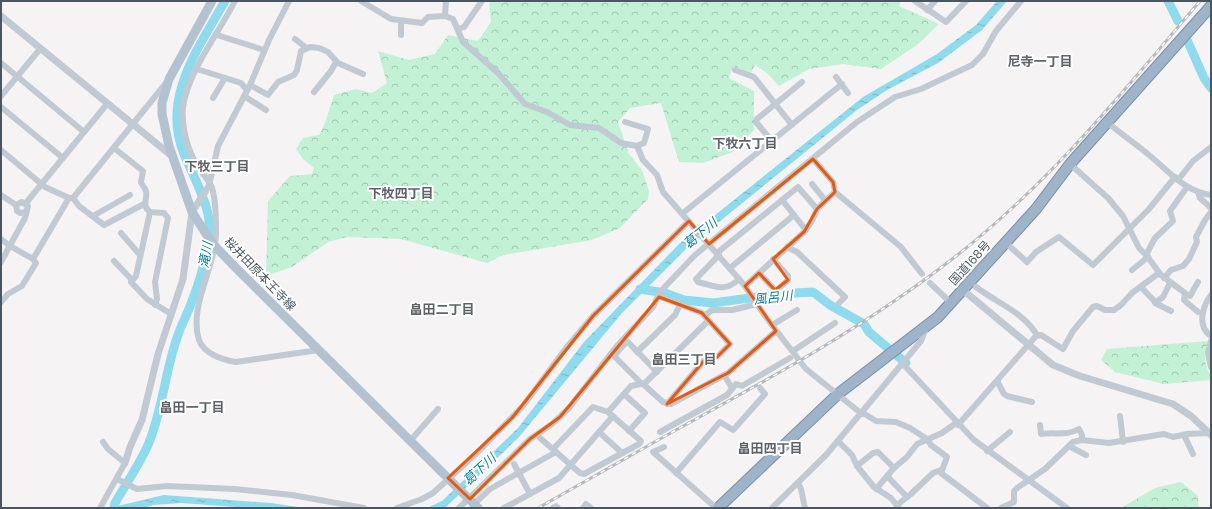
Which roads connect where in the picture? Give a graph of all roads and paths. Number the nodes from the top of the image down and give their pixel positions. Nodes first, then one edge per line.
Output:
1 (212, 1) edge
2 (235, 1) edge
3 (289, 1) edge
4 (361, 1) edge
5 (446, 1) edge
6 (482, 1) edge
7 (915, 1) edge
8 (935, 1) edge
9 (966, 1) edge
10 (1020, 1) edge
11 (1211, 6) edge
12 (927, 10) junction
13 (1, 16) edge
14 (445, 16) junction
15 (401, 21) junction
16 (458, 29) junction
17 (216, 35) junction
18 (401, 35) dead end
19 (295, 39) dead end
20 (40, 49) junction
21 (306, 49) junction
22 (264, 50) junction
23 (336, 62) junction
24 (1, 63) edge
25 (197, 69) junction
26 (735, 70) dead end
27 (363, 74) dead end
28 (17, 76) junction
29 (836, 77) dead end
30 (225, 78) junction
31 (169, 79) junction
32 (802, 82) dead end
33 (842, 84) junction
34 (247, 90) junction
35 (314, 92) dead end
36 (848, 93) dead end
37 (1, 96) edge
38 (213, 98) dead end
39 (107, 104) junction
40 (775, 104) junction
41 (1, 107) edge
42 (266, 110) dead end
43 (625, 122) dead end
44 (1107, 122) junction
45 (133, 125) junction
46 (792, 125) junction
47 (84, 132) junction
48 (772, 141) junction
49 (637, 146) junction
50 (1211, 147) edge
51 (114, 148) junction
52 (1, 150) edge
53 (172, 157) junction
54 (63, 158) junction
55 (813, 159) junction
56 (1070, 164) junction
57 (1177, 179) junction
58 (209, 182) junction
59 (41, 184) junction
60 (812, 184) dead end
61 (1187, 187) junction
62 (205, 192) joint
63 (835, 192) junction
64 (1198, 192) junction
65 (1, 195) edge
66 (130, 195) dead end
67 (1211, 195) edge
68 (71, 198) junction
69 (782, 200) junction
70 (825, 200) junction
71 (26, 203) junction
72 (144, 204) junction
73 (16, 205) junction
74 (1211, 208) edge
75 (194, 209) junction
76 (817, 209) junction
77 (26, 212) junction
78 (150, 212) junction
79 (1211, 212) edge
80 (683, 213) junction
81 (794, 215) junction
82 (93, 216) junction
83 (689, 221) junction
84 (1129, 228) junction
85 (806, 230) junction
86 (121, 233) dead end
87 (1, 239) edge
88 (1006, 242) junction
89 (709, 244) junction
90 (214, 245) junction
91 (10, 246) junction
92 (787, 247) junction
93 (718, 254) junction
94 (140, 255) junction
95 (1147, 256) junction
96 (33, 259) junction
97 (773, 259) junction
98 (114, 261) dead end
99 (1, 262) edge
100 (730, 268) junction
101 (1132, 270) dead end
102 (759, 272) junction
103 (1159, 273) junction
104 (922, 274) dead end
105 (1164, 278) junction
106 (739, 279) junction
107 (132, 280) junction
108 (1198, 282) dead end
109 (930, 283) dead end
110 (1170, 283) junction
111 (745, 286) junction
112 (976, 287) dead end
113 (1141, 288) junction
114 (963, 290) junction
115 (1185, 294) junction
116 (1211, 295) edge
117 (658, 296) junction
118 (1, 302) edge
119 (951, 303) junction
120 (1155, 303) junction
121 (1206, 303) junction
122 (757, 304) junction
123 (839, 304) dead end
124 (155, 305) junction
125 (680, 305) junction
126 (798, 310) dead end
127 (1171, 311) dead end
128 (1198, 312) junction
129 (171, 314) junction
130 (706, 319) junction
131 (835, 323) dead end
132 (772, 325) junction
133 (927, 326) junction
134 (776, 331) junction
135 (1037, 335) junction
136 (1209, 335) edge
137 (1211, 341) edge
138 (1027, 345) junction
139 (319, 350) junction
140 (793, 351) junction
141 (637, 352) junction
142 (790, 358) dead end
143 (904, 362) junction
144 (1211, 367) edge
145 (657, 372) junction
146 (724, 375) junction
147 (996, 381) junction
148 (643, 384) junction
149 (732, 388) junction
150 (760, 388) dead end
151 (624, 394) junction
152 (838, 394) junction
153 (1032, 402) dead end
154 (667, 404) junction
155 (438, 409) dead end
156 (610, 414) junction
157 (862, 414) junction
158 (1120, 416) dead end
159 (957, 424) junction
160 (1040, 425) dead end
161 (599, 432) junction
162 (630, 432) junction
163 (660, 432) dead end
164 (1010, 432) dead end
165 (1210, 434) edge
166 (1184, 435) junction
167 (540, 438) dead end
168 (928, 439) junction
169 (1082, 440) junction
170 (410, 441) junction
171 (838, 441) junction
172 (103, 442) dead end
173 (1123, 442) junction
174 (1069, 446) junction
175 (664, 447) dead end
176 (554, 450) junction
177 (987, 451) junction
178 (622, 453) junction
179 (1194, 454) dead end
180 (1086, 455) dead end
181 (125, 463) junction
182 (514, 464) dead end
183 (570, 464) junction
184 (857, 466) junction
185 (894, 468) junction
186 (941, 470) junction
187 (519, 472) junction
188 (676, 473) junction
189 (887, 476) junction
190 (448, 478) junction
191 (117, 479) junction
192 (1027, 480) junction
193 (798, 483) junction
194 (876, 489) junction
195 (530, 494) junction
196 (907, 497) junction
197 (474, 504) edge
198 (898, 507) edge
199 (100, 508) edge
200 (364, 508) edge
201 (397, 508) edge
202 (460, 508) edge
203 (504, 508) edge
204 (553, 508) edge
205 (558, 508) edge
206 (583, 508) edge
207 (591, 508) edge
208 (717, 508) edge
209 (772, 508) edge
210 (805, 508) edge
211 (986, 508) edge
212 (1001, 508) edge
213 (1067, 508) edge

1 - 31 main road, 桜井田原本王寺線
2 - 17 street
3 - 22 street
4 - 15 street
5 - 14 street
6 - 16 street
7 - 12 street
8 - 12 street
9 - 12 street
10 - 55 street
11 - 44 highway, 国道168号
13 - 20 street
14 - 15 street
14 - 16 street
15 - 18 street
16 - 49 street
17 - 22 street
17 - 25 street
19 - 21 street
20 - 28 street
20 - 39 street
21 - 23 street
21 - 34 street
22 - 34 street
23 - 27 street
23 - 35 street
24 - 28 street
25 - 30 street
25 - 58 street
26 - 40 street
28 - 37 street
28 - 47 street
29 - 33 street
30 - 34 street
30 - 38 street
31 - 45 street
31 - 53 main road, 桜井田原本王寺線
32 - 40 street
33 - 36 street
33 - 46 street
34 - 42 street
34 - 58 street
39 - 45 street
39 - 47 street
40 - 46 street
40 - 48 street
41 - 54 street
43 - 49 street
44 - 56 highway, 国道168号
44 - 57 street
45 - 51 street
45 - 53 street
46 - 48 street
47 - 54 street
48 - 80 street
49 - 80 street
50 - 57 street
51 - 68 street
51 - 72 street
52 - 59 street
53 - 75 main road, 桜井田原本王寺線
54 - 59 street
55 - 63 street
55 - 89 street
56 - 84 street
56 - 88 highway, 国道168号
57 - 61 street
57 - 84 street
58 - 62 street
58 - 90 street
59 - 68 street
59 - 71 street
60 - 70 street
61 - 64 street
61 - 95 street
62 - 75 street
63 - 70 street
63 - 104 street
64 - 67 street
64 - 74 street
65 - 73 street
66 - 82 street
68 - 82 street
68 - 96 street
69 - 76 street
69 - 81 street
69 - 93 street
70 - 76 street
71 - 73 street
71 - 77 street
72 - 78 street
72 - 82 street
73 - 77 street
75 - 90 main road, 桜井田原本王寺線
75 - 129 street
76 - 85 street
77 - 91 street
78 - 94 street
78 - 124 street
79 - 105 street
80 - 83 street
81 - 85 street
81 - 100 street
83 - 89 street
83 - 190 street
84 - 88 street
84 - 95 street
85 - 92 street
86 - 94 street
87 - 91 street
88 - 114 highway, 国道168号
89 - 93 street
89 - 117 street
90 - 139 main road, 桜井田原本王寺線
90 - 139 street
91 - 96 street
91 - 99 street
92 - 97 street
92 - 123 street
93 - 100 street
93 - 106 street
94 - 107 street
95 - 101 street
95 - 103 street
96 - 118 street
97 - 102 street
97 - 102 street
98 - 107 street
100 - 106 street
102 - 111 street
103 - 105 street
103 - 113 street
105 - 110 street
106 - 111 street
107 - 124 street
108 - 115 street
109 - 119 street
110 - 115 street
110 - 120 street
111 - 122 street
112 - 135 street
113 - 120 street
113 - 135 street
114 - 119 highway, 国道168号
114 - 138 street
115 - 128 street
116 - 121 street
117 - 125 street
117 - 197 street
119 - 133 highway, 国道168号
120 - 127 street
121 - 128 street
121 - 136 street
122 - 130 street
122 - 132 street
124 - 129 street
125 - 130 street
125 - 141 street
126 - 132 street
128 - 136 street
129 - 181 street
130 - 145 street
130 - 154 street
131 - 140 street
132 - 134 street
133 - 143 street
133 - 152 highway, 国道168号
134 - 140 street
134 - 146 street
135 - 138 street
137 - 144 street
138 - 147 street
138 - 165 street
139 - 170 main road, 桜井田原本王寺線
140 - 152 street
141 - 145 street
141 - 148 street
142 - 149 street
143 - 157 street
143 - 159 street
145 - 148 street
146 - 149 street
146 - 154 street
147 - 153 street
147 - 159 street
148 - 151 street
148 - 154 street
149 - 163 street
150 - 188 street
151 - 156 street
151 - 162 street
152 - 157 street
152 - 208 highway, 国道168号
155 - 170 street
156 - 161 street
156 - 162 street
156 - 176 street
157 - 168 street
157 - 171 street
158 - 173 street
159 - 168 street
159 - 177 street
160 - 169 street
161 - 178 street
161 - 183 street
162 - 178 street
164 - 177 street
165 - 166 street
166 - 173 street
166 - 179 street
167 - 176 street
168 - 185 street
168 - 186 street
169 - 173 street
169 - 174 street
170 - 190 main road, 桜井田原本王寺線
171 - 184 street
171 - 193 street
172 - 181 street
174 - 180 street
174 - 192 street
175 - 188 street
176 - 183 street
176 - 187 street
177 - 192 street
178 - 183 street
181 - 191 street
182 - 187 street
183 - 195 street
184 - 185 street
184 - 194 street
185 - 189 street
186 - 196 street
186 - 211 street
187 - 195 street
187 - 197 street
188 - 208 street
189 - 194 street
189 - 196 street
190 - 197 main road, 桜井田原本王寺線
190 - 201 street
191 - 199 street
191 - 200 street
192 - 212 street
192 - 213 street
193 - 209 street
193 - 210 street
194 - 198 street
195 - 203 street
196 - 198 street
197 - 202 street
204 - 205 street
206 - 207 street

